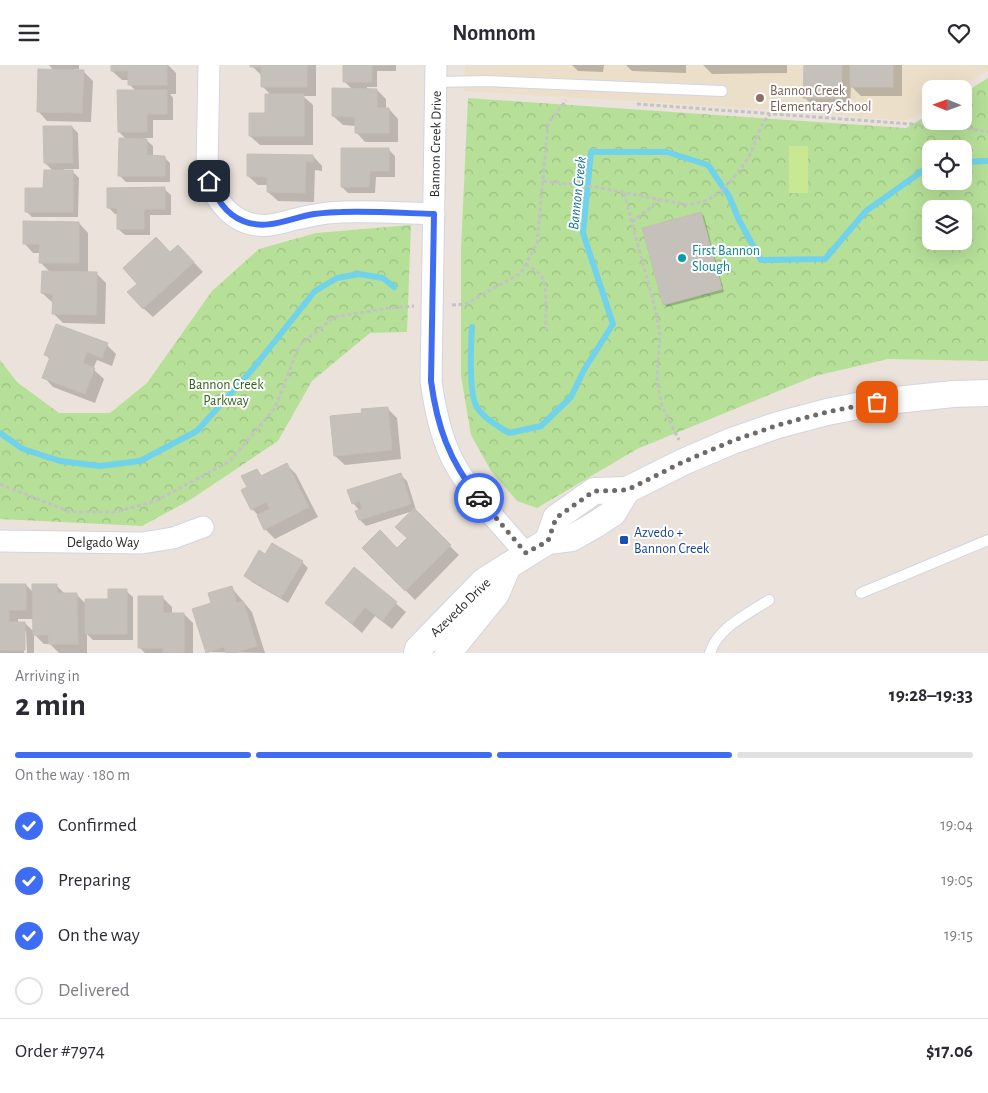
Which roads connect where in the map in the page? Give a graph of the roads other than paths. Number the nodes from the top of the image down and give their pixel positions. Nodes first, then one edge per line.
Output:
1 (209, 65) edge
2 (436, 73) edge
3 (722, 91) dead end
4 (434, 214) junction
5 (988, 393) edge
6 (203, 527) dead end
7 (988, 540) edge
8 (0, 541) edge
9 (517, 560) junction
10 (861, 593) dead end
11 (769, 600) dead end
12 (417, 653) edge
13 (448, 653) edge
14 (710, 653) edge

1 - 4 street
2 - 3 lane
2 - 4 street, Bannon Creek Drive
4 - 9 street, Bannon Creek Drive
5 - 9 street, Azevedo Drive
6 - 8 street, Delgado Way
7 - 10 lane
9 - 12 street, Azevedo Drive
9 - 13 street, Azevedo Drive
11 - 14 lane

